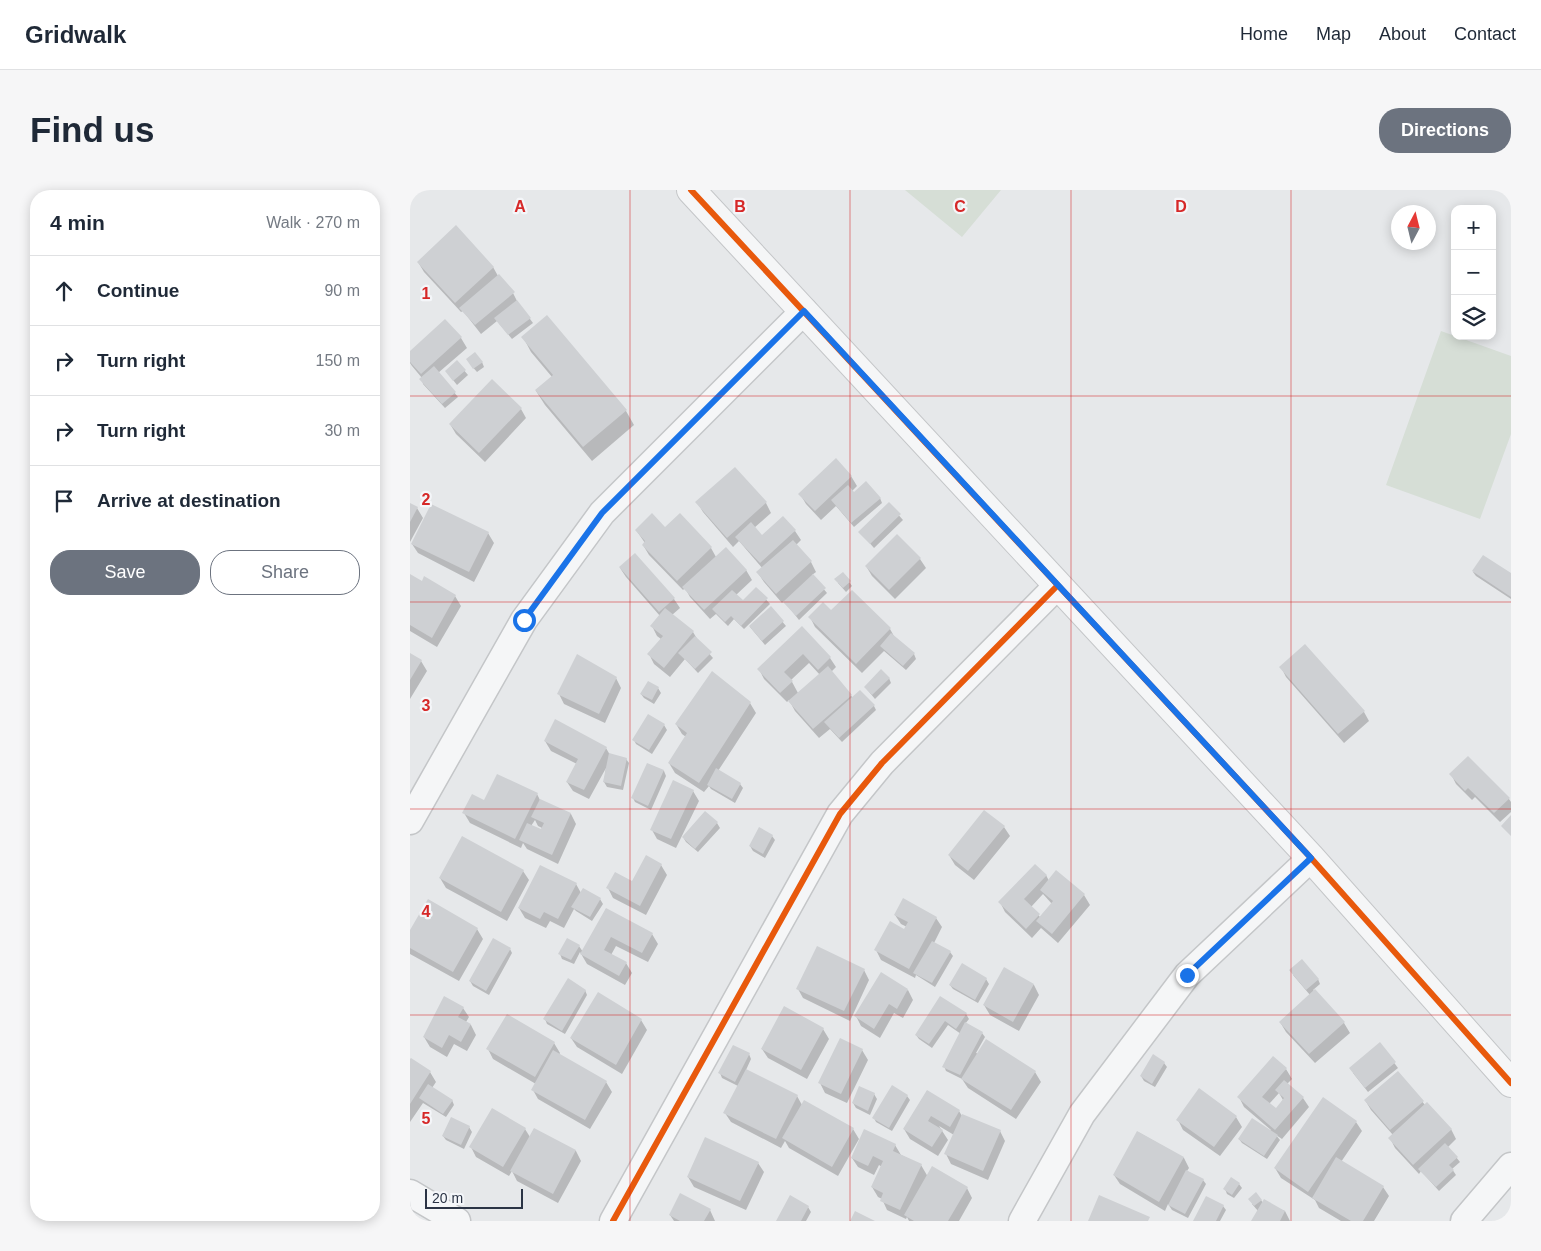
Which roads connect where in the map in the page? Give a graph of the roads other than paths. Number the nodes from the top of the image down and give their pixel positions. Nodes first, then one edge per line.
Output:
1 (691, 190) edge
2 (804, 311) junction
3 (1058, 586) junction
4 (410, 821) edge
5 (1311, 858) junction
6 (1511, 1083) edge
7 (1511, 1166) edge
8 (410, 1193) edge
9 (457, 1221) edge
10 (613, 1221) edge
11 (1022, 1221) edge
12 (1464, 1221) edge

1 - 2 street
2 - 3 street
2 - 4 street
3 - 5 street
3 - 10 street
5 - 6 street
5 - 11 street
7 - 12 street
8 - 9 street

